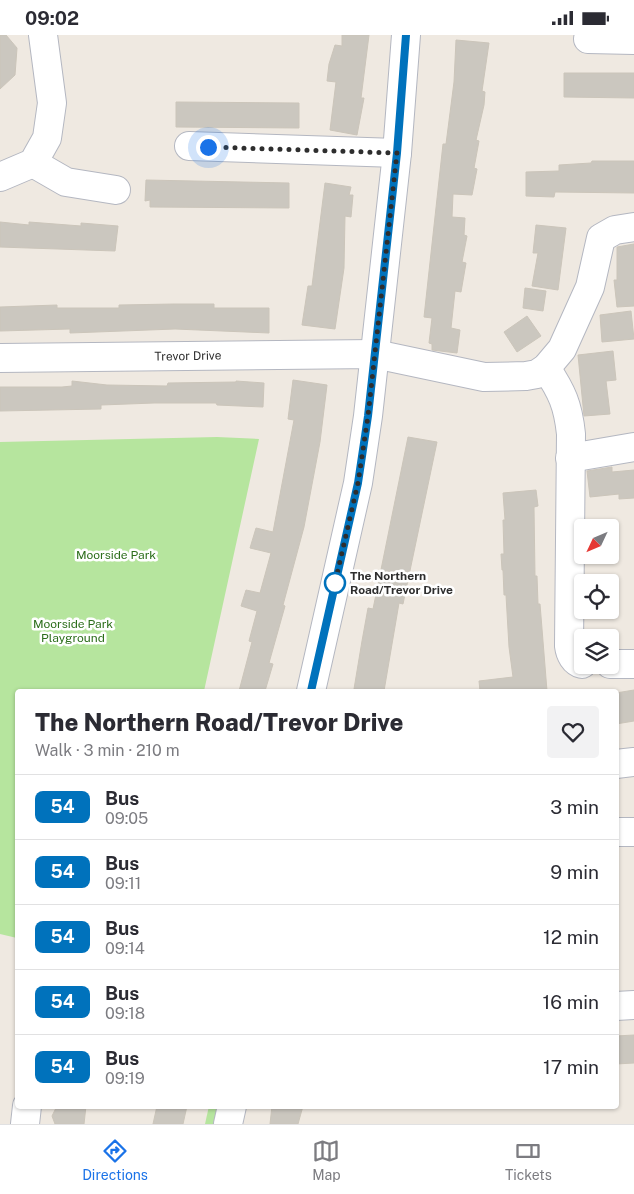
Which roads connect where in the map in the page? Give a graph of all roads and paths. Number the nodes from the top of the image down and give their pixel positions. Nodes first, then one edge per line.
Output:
1 (43, 35) edge
2 (406, 35) edge
3 (588, 39) dead end
4 (634, 40) edge
5 (189, 146) dead end
6 (397, 153) junction
7 (33, 163) junction
8 (0, 177) edge
9 (116, 190) dead end
10 (634, 227) edge
11 (375, 354) junction
12 (0, 358) edge
13 (546, 368) junction
14 (634, 447) edge
15 (570, 458) junction
16 (574, 659) edge
17 (619, 664) edge
18 (634, 664) edge
19 (311, 689) edge
20 (634, 762) edge
21 (619, 764) edge
22 (619, 832) edge
23 (634, 832) edge
24 (634, 1005) edge
25 (619, 1006) edge
26 (27, 1109) edge
27 (231, 1109) edge
28 (25, 1124) edge
29 (228, 1124) edge

1 - 7 street
2 - 6 street
3 - 4 street
5 - 6 street
6 - 11 street
7 - 8 street
7 - 9 street
10 - 13 street
11 - 12 street, Trevor Drive
11 - 13 street, Trevor Drive
11 - 19 street
13 - 15 street
14 - 15 street
15 - 16 street
17 - 18 street
20 - 21 street
22 - 23 street
24 - 25 street
26 - 28 street
27 - 29 street

